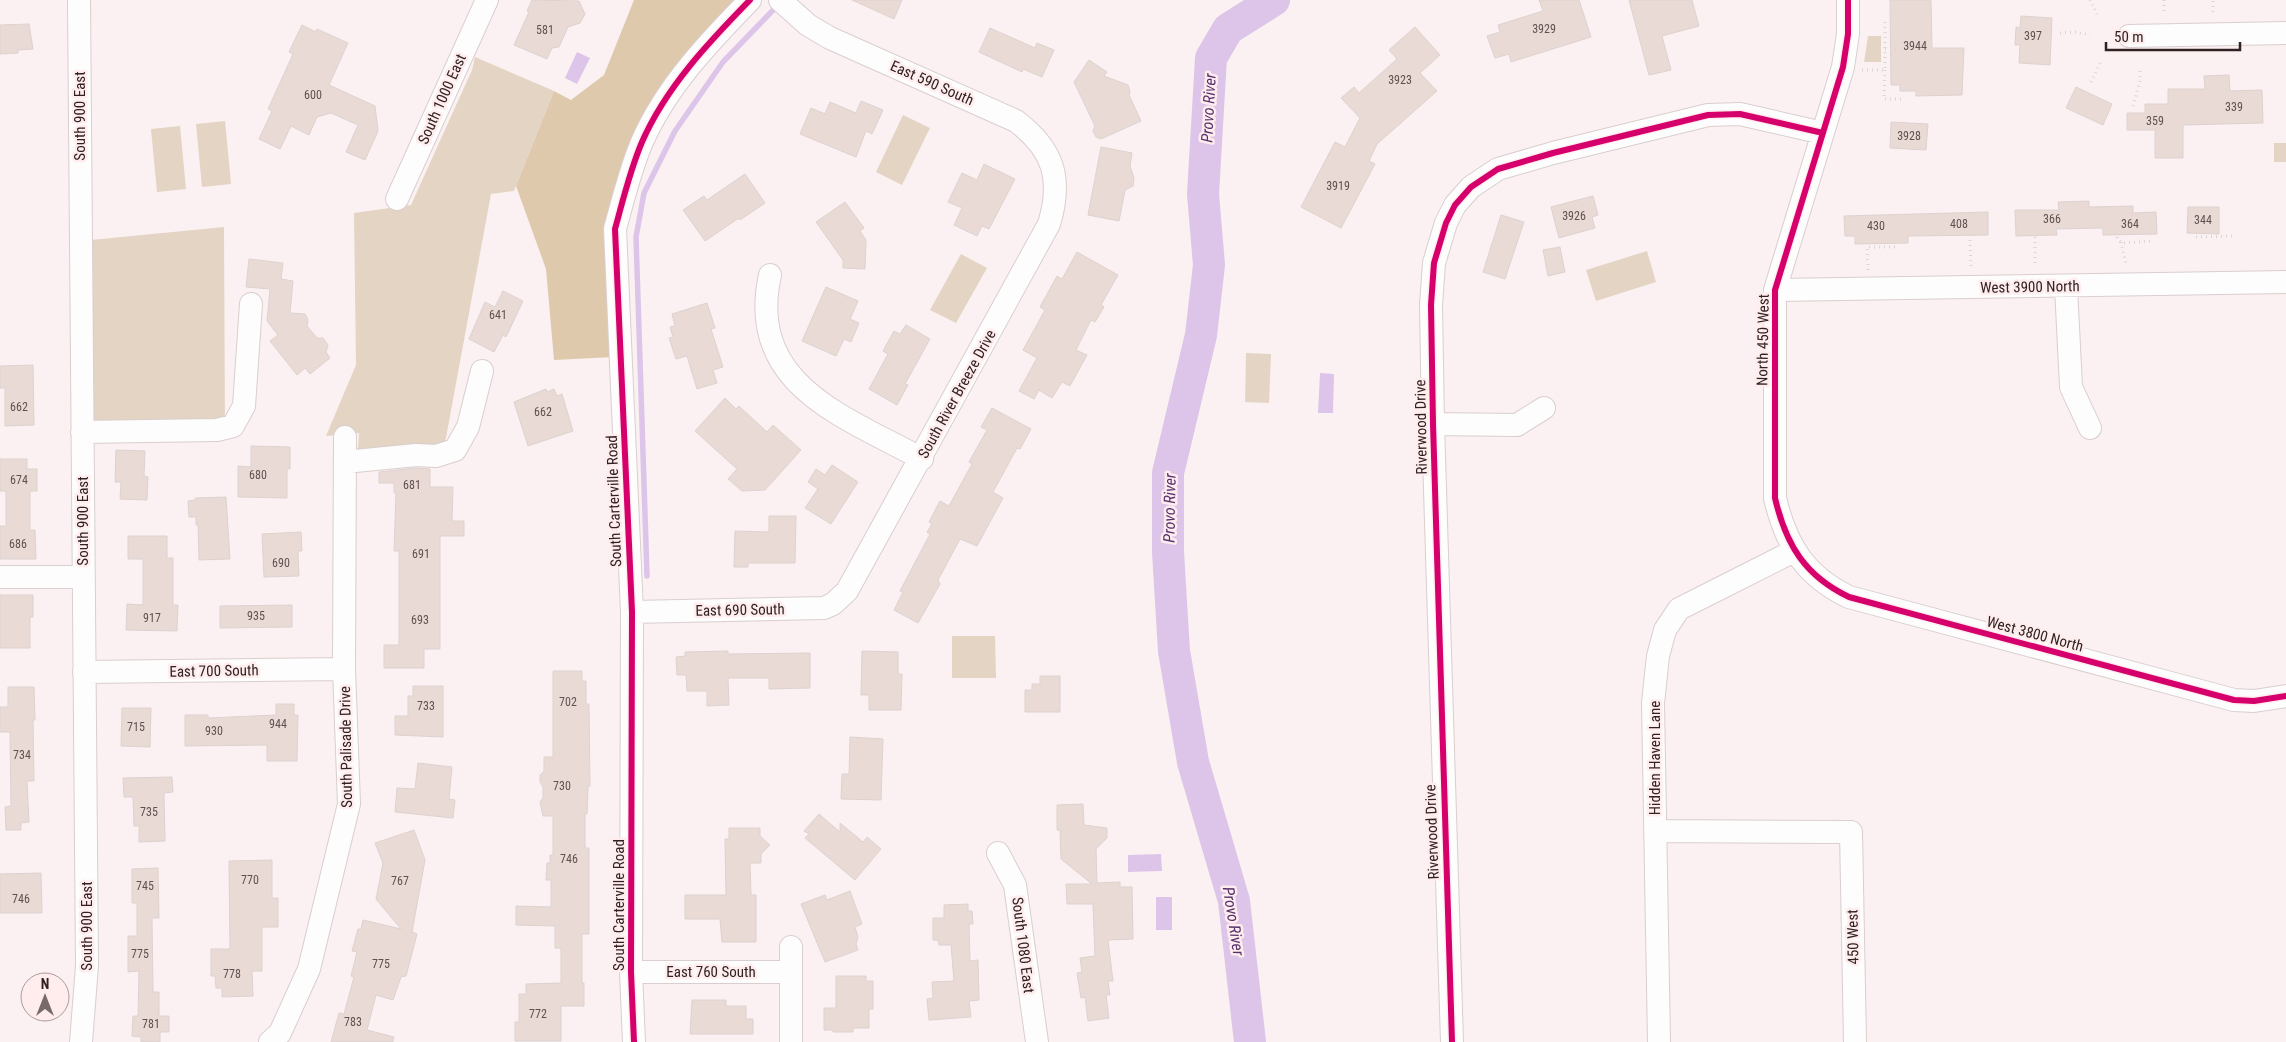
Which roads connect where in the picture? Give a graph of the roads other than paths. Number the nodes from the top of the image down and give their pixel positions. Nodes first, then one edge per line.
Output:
1 (79, 0) edge
2 (487, 0) edge
3 (750, 0) edge
4 (780, 0) edge
5 (1848, 0) edge
6 (2286, 33) edge
7 (2129, 36) dead end
8 (1823, 133) junction
9 (1056, 188) joint
10 (397, 199) dead end
11 (770, 275) dead end
12 (2286, 282) edge
13 (2066, 287) junction
14 (1775, 290) junction
15 (250, 304) dead end
16 (482, 372) dead end
17 (1544, 408) dead end
18 (1433, 424) junction
19 (2090, 428) dead end
20 (82, 432) junction
21 (345, 437) dead end
22 (922, 459) junction
23 (345, 462) junction
24 (1794, 550) junction
25 (0, 578) edge
26 (84, 578) junction
27 (844, 595) joint
28 (632, 612) junction
29 (344, 669) junction
30 (84, 672) junction
31 (2286, 696) edge
32 (1655, 831) junction
33 (998, 853) dead end
34 (791, 947) dead end
35 (631, 972) junction
36 (790, 972) junction
37 (80, 1042) edge
38 (270, 1042) edge
39 (634, 1042) edge
40 (791, 1042) edge
41 (1037, 1042) edge
42 (1452, 1042) edge
43 (1658, 1042) edge
44 (1855, 1042) edge

1 - 20 street, South 900 East
2 - 10 street, South 1000 East
3 - 28 street, South Carterville Road
4 - 9 street, East 590 South
5 - 8 street, North 450 West
6 - 7 street
8 - 14 street, North 450 West
8 - 18 street, Riverwood Drive
9 - 22 street, South River Breeze Drive
11 - 22 street
12 - 13 street, West 3900 North
13 - 14 street, West 3900 North
13 - 19 street
14 - 24 street, North 450 West
15 - 20 street
16 - 23 street
17 - 18 street
18 - 42 street, Riverwood Drive
20 - 26 street, South 900 East
21 - 23 street, South Palisade Drive
22 - 27 street, South River Breeze Drive
23 - 29 street, South Palisade Drive
24 - 31 street, West 3800 North
24 - 32 street, Hidden Haven Lane
25 - 26 street
26 - 30 street, South 900 East
27 - 28 street, East 690 South
28 - 35 street, South Carterville Road
29 - 30 street, East 700 South
29 - 38 street, South Palisade Drive
30 - 37 street, South 900 East
32 - 43 street, Hidden Haven Lane
32 - 44 street, 450 West
33 - 41 street, South 1080 East
34 - 36 street
35 - 36 street, East 760 South
35 - 39 street, South Carterville Road
36 - 40 street

